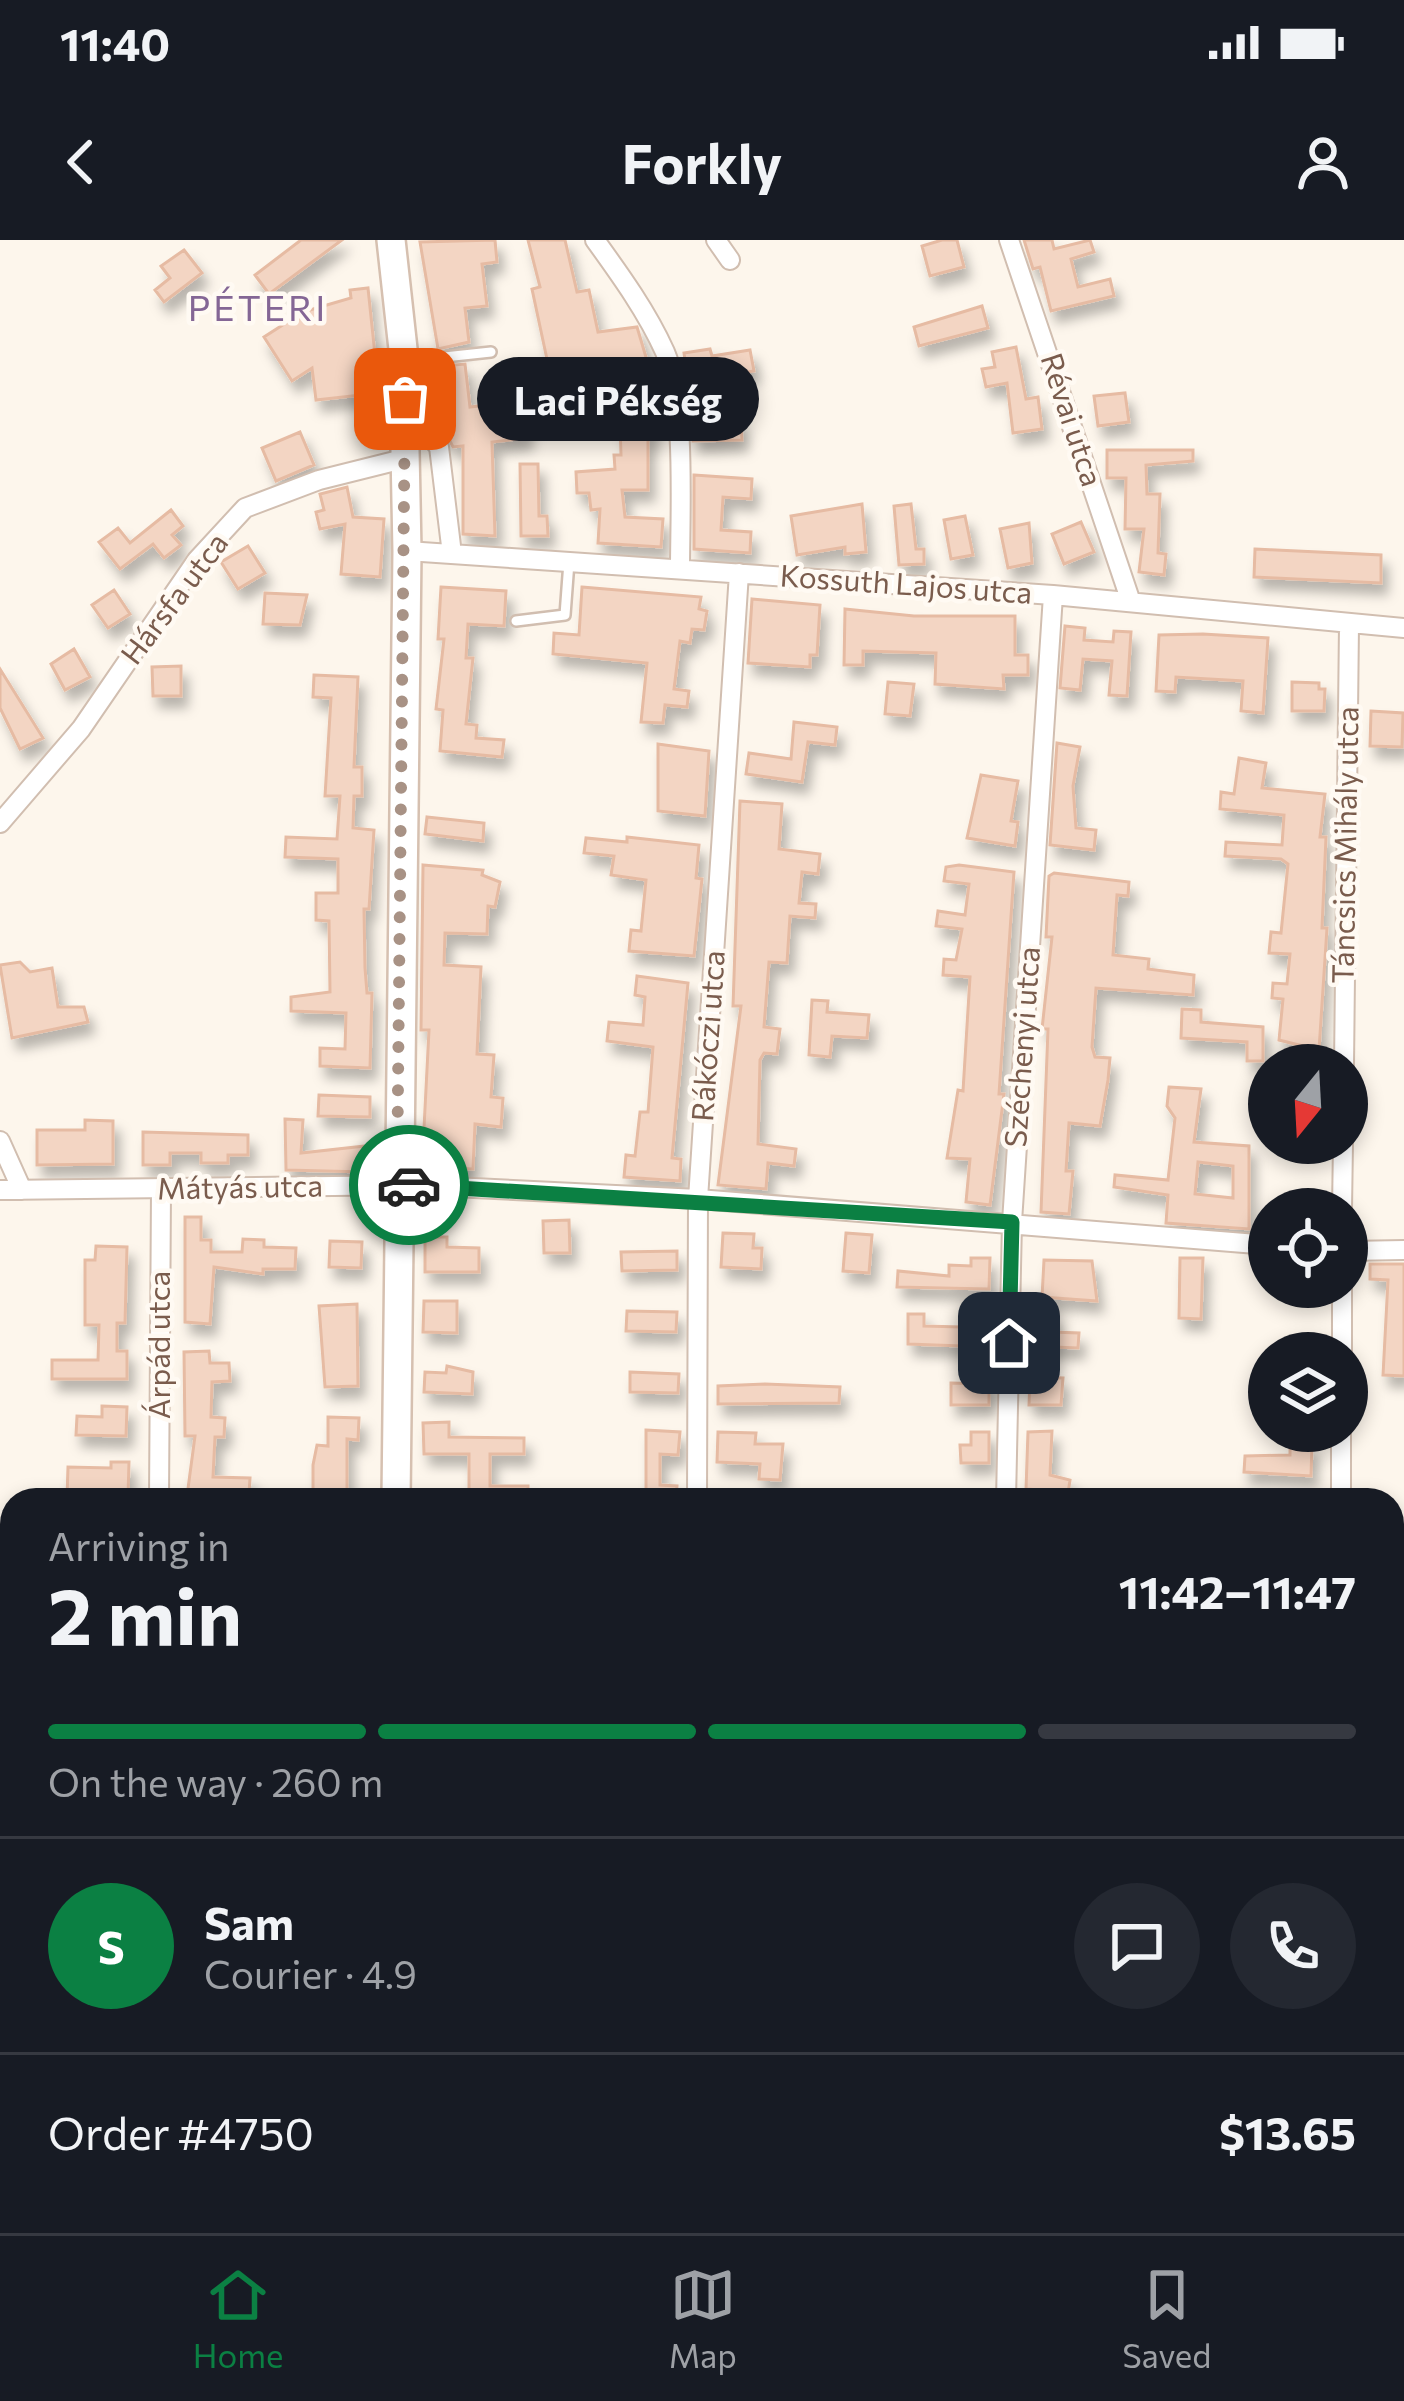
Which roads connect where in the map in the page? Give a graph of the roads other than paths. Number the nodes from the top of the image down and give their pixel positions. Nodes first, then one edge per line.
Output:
1 (391, 240) edge
2 (595, 240) edge
3 (716, 240) edge
4 (1009, 240) edge
5 (730, 260) dead end
6 (491, 352) dead end
7 (404, 361) junction
8 (406, 448) junction
9 (407, 551) junction
10 (452, 554) junction
11 (569, 562) junction
12 (680, 569) junction
13 (739, 573) junction
14 (1053, 595) junction
15 (1131, 602) junction
16 (516, 621) dead end
17 (1349, 625) junction
18 (1404, 628) edge
19 (0, 823) edge
20 (1344, 1044) edge
21 (0, 1141) edge
22 (397, 1185) junction
23 (0, 1190) edge
24 (22, 1190) junction
25 (161, 1190) junction
26 (698, 1199) junction
27 (1012, 1222) junction
28 (1248, 1242) edge
29 (1404, 1250) edge
30 (1368, 1251) edge
31 (1341, 1452) edge
32 (159, 1488) edge
33 (396, 1488) edge
34 (697, 1488) edge
35 (1006, 1488) edge
36 (1341, 1488) edge

1 - 7 main road
2 - 12 street
3 - 5 street
4 - 15 street, Révai utca
6 - 7 lane
7 - 8 main road
8 - 9 main road
8 - 10 street
8 - 19 street, Hársfa utca
9 - 10 street, Kossuth Lajos utca
9 - 22 main road
10 - 11 street, Kossuth Lajos utca
11 - 12 street, Kossuth Lajos utca
11 - 16 lane
12 - 13 street, Kossuth Lajos utca
13 - 14 street, Kossuth Lajos utca
13 - 26 street, Rákóczi utca
14 - 15 street, Kossuth Lajos utca
14 - 27 street, Széchenyi utca
15 - 17 street, Kossuth Lajos utca
17 - 18 street, Kossuth Lajos utca
17 - 20 street, Táncsics Mihály utca
21 - 24 street
22 - 25 street, Mátyás utca
22 - 26 street, Mátyás utca
22 - 33 main road
23 - 24 street, Mátyás utca
24 - 25 street, Mátyás utca
25 - 32 street, Árpád utca
26 - 27 street, Mátyás utca
26 - 34 street, Rákóczi utca
27 - 28 street, Mátyás utca
27 - 35 street, Széchenyi utca
29 - 30 street
31 - 36 street

